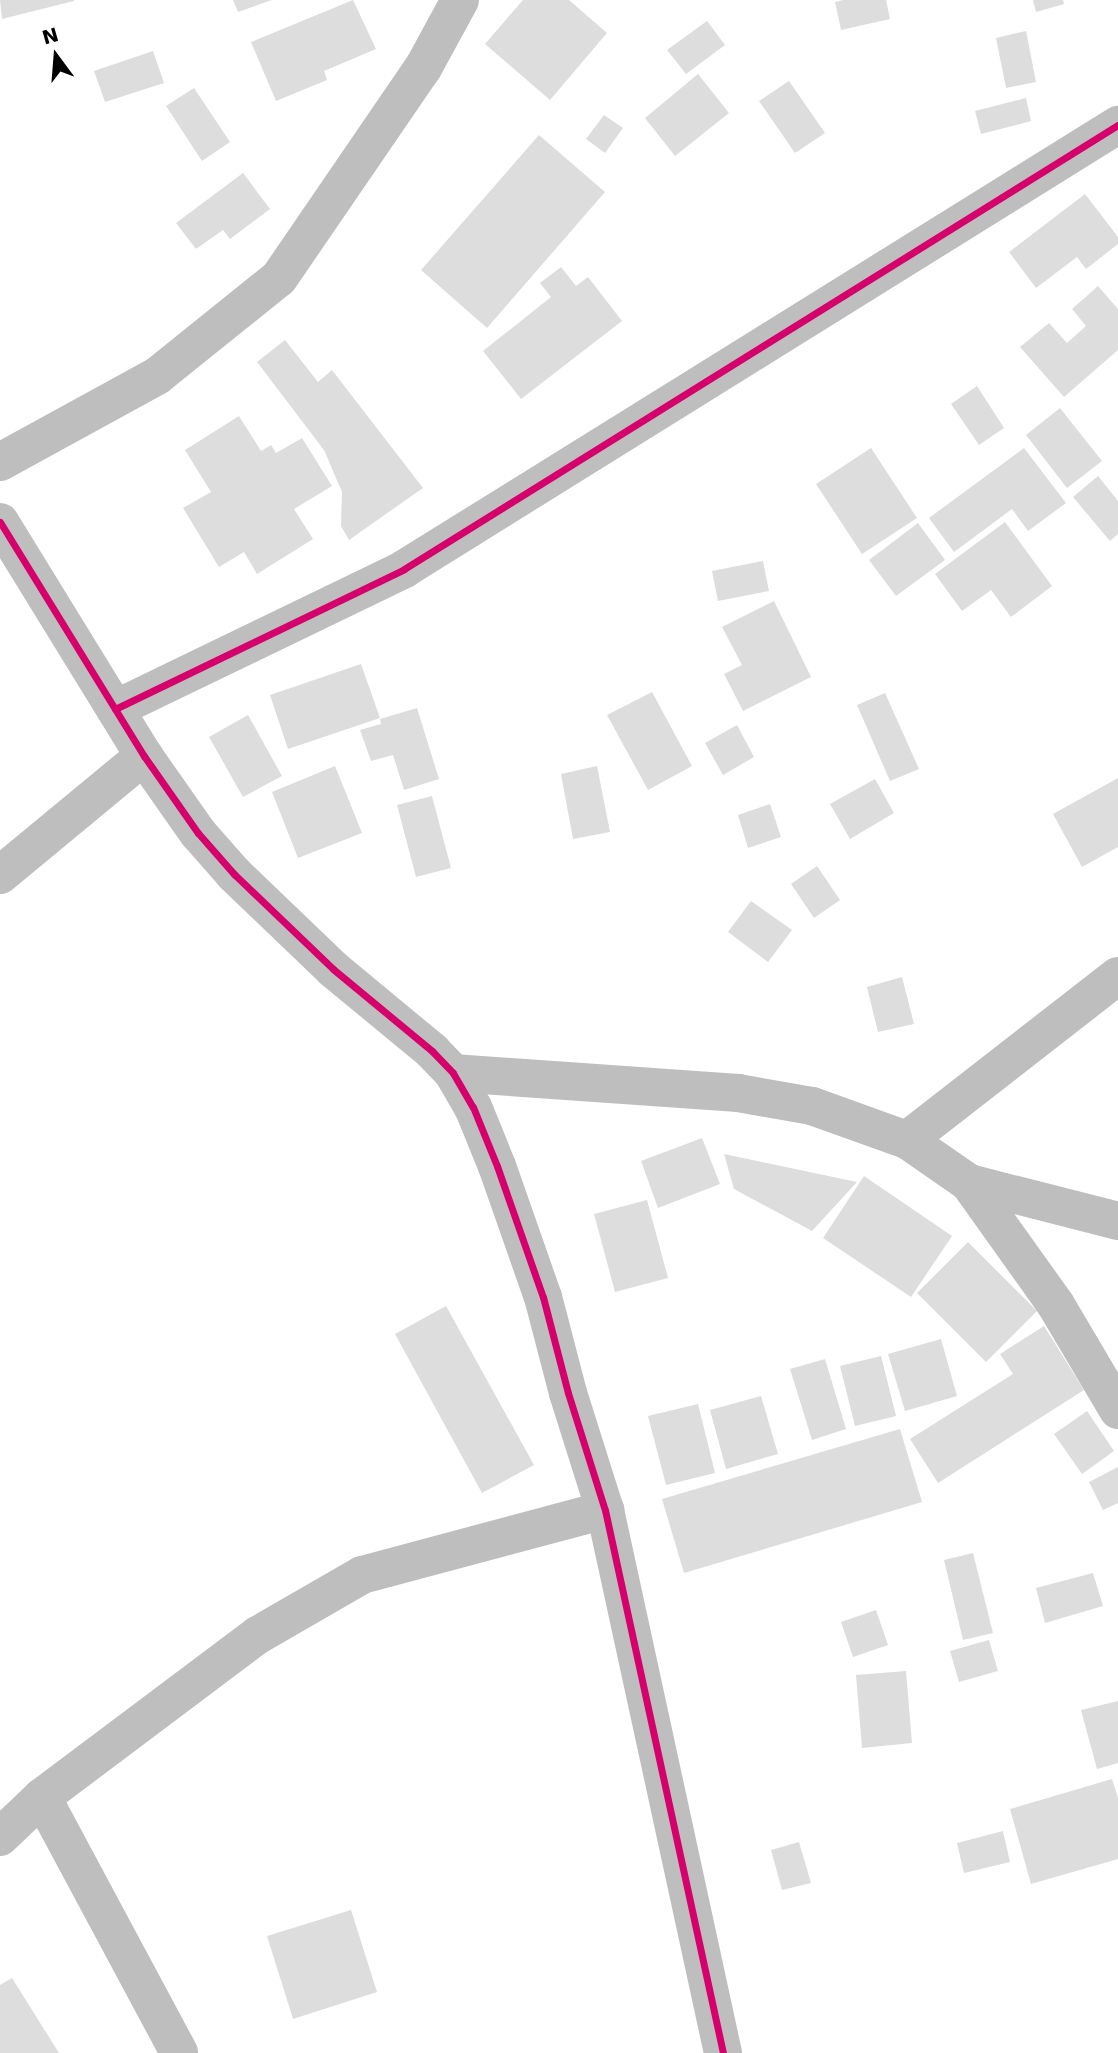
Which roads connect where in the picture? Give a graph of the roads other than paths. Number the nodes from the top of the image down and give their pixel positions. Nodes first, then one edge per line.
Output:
1 (460, 0) edge
2 (1118, 125) edge
3 (0, 462) edge
4 (0, 522) edge
5 (115, 709) junction
6 (144, 756) junction
7 (0, 875) edge
8 (1118, 976) edge
9 (453, 1073) junction
10 (907, 1140) junction
11 (969, 1183) junction
12 (1118, 1221) edge
13 (1118, 1410) edge
14 (605, 1510) junction
15 (42, 1797) junction
16 (0, 1837) edge
17 (180, 2053) edge
18 (723, 2053) edge

1 - 3 street
2 - 5 street
4 - 5 street
5 - 6 street
6 - 7 street
6 - 9 street
8 - 10 street
9 - 10 street
9 - 14 street
10 - 11 street
11 - 12 street
11 - 13 street
14 - 15 street
14 - 18 street
15 - 16 street
15 - 17 street

